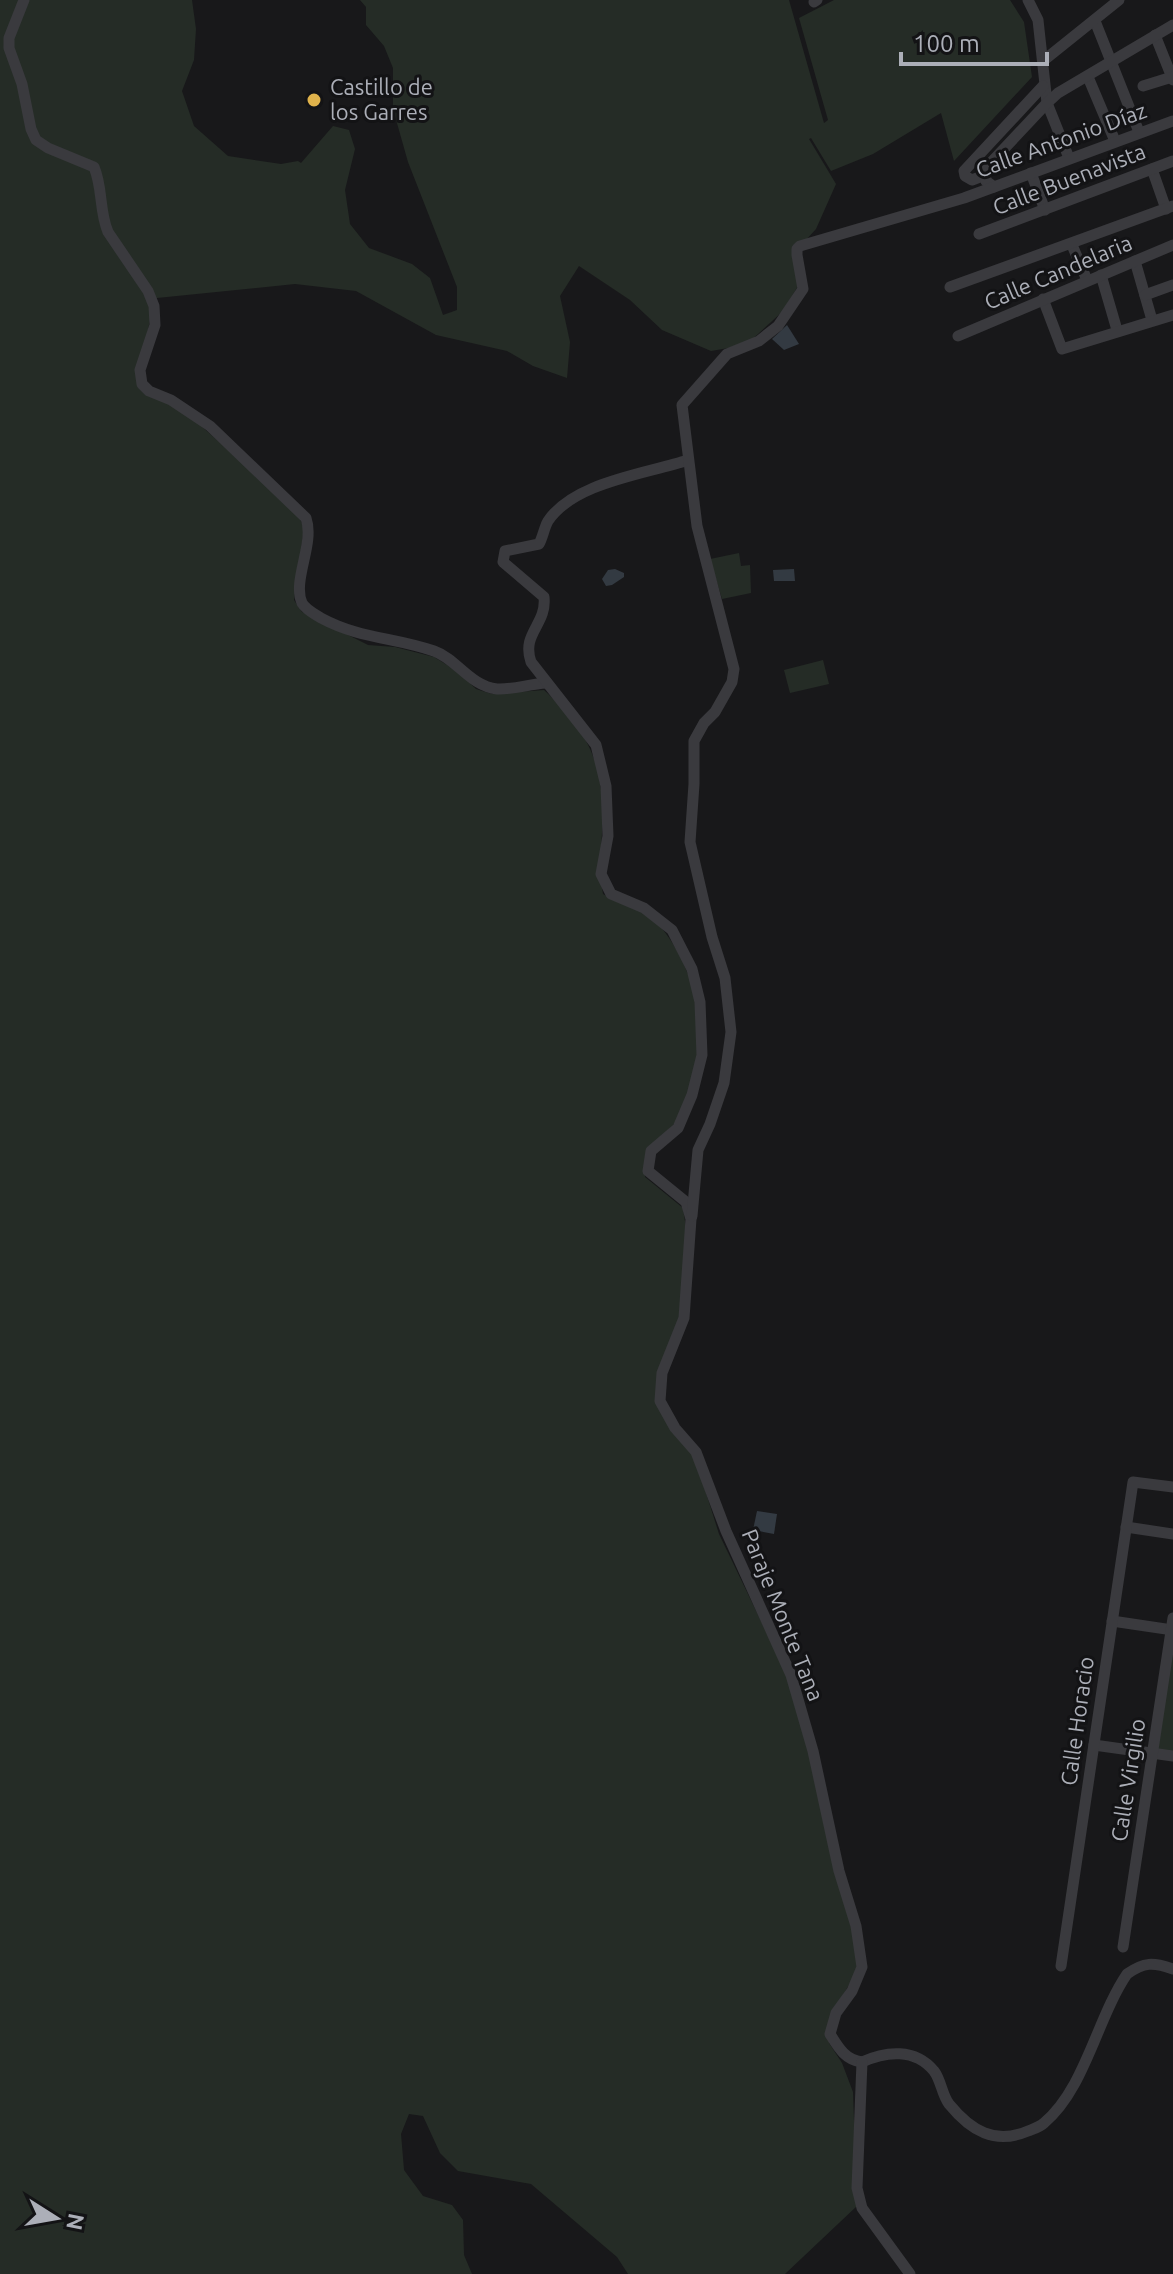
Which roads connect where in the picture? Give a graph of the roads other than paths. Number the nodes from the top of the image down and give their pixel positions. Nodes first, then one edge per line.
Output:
1 (24, 0) edge
2 (1028, 0) edge
3 (1119, 0) edge
4 (1095, 21) junction
5 (1173, 25) edge
6 (1155, 35) junction
7 (1043, 61) junction
8 (1112, 63) junction
9 (1088, 77) junction
10 (1172, 78) edge
11 (1043, 86) junction
12 (1143, 86) dead end
13 (1047, 103) junction
14 (1173, 121) edge
15 (1139, 132) junction
16 (1115, 141) junction
17 (1069, 158) junction
18 (1173, 161) edge
19 (1152, 169) junction
20 (1031, 173) junction
21 (985, 175) junction
22 (968, 179) junction
23 (994, 187) junction
24 (968, 196) junction
25 (1171, 207) edge
26 (1045, 210) junction
27 (979, 234) dead end
28 (1072, 245) junction
29 (1173, 245) edge
30 (800, 246) joint
31 (1135, 261) junction
32 (1101, 275) junction
33 (1087, 280) junction
34 (1173, 285) edge
35 (950, 287) dead end
36 (1145, 295) junction
37 (1043, 299) junction
38 (1173, 315) edge
39 (1152, 320) junction
40 (1117, 330) junction
41 (958, 336) dead end
42 (688, 460) junction
43 (546, 683) junction
44 (691, 1219) junction
45 (1173, 1487) edge
46 (1126, 1527) junction
47 (1173, 1534) edge
48 (1112, 1621) junction
49 (1172, 1626) edge
50 (1094, 1745) junction
51 (1152, 1753) junction
52 (1173, 1756) edge
53 (1123, 1947) dead end
54 (1061, 1966) dead end
55 (1173, 1969) edge
56 (862, 2062) junction
57 (910, 2274) edge

1 - 43 street
2 - 7 street
3 - 4 street
4 - 7 street
4 - 8 street
5 - 6 street
6 - 8 street
6 - 10 street
7 - 11 street
8 - 9 street
8 - 15 street
9 - 13 street
9 - 16 street
10 - 12 street
11 - 13 street
11 - 22 street
13 - 17 street
13 - 21 street
14 - 15 street, Calle Antonio Díaz
15 - 16 street, Calle Antonio Díaz
16 - 17 street, Calle Antonio Díaz
17 - 20 street, Calle Antonio Díaz
18 - 19 street, Calle Buenavista
19 - 25 street
19 - 26 street, Calle Buenavista
20 - 23 street, Calle Antonio Díaz
20 - 26 street
21 - 22 street
21 - 23 street
22 - 24 street
23 - 24 street, Calle Antonio Díaz
24 - 30 street, Calle Antonio Díaz
25 - 28 street
26 - 27 street, Calle Buenavista
28 - 33 street
28 - 35 street
29 - 31 street, Calle Candelaria
30 - 42 street, Paraje Monte Tana
31 - 32 street, Calle Candelaria
31 - 36 street
32 - 33 street, Calle Candelaria
32 - 40 street
33 - 37 street, Calle Candelaria
34 - 36 street
36 - 39 street
37 - 40 street
37 - 41 street, Calle Candelaria
38 - 39 street
39 - 40 street
42 - 43 street
42 - 44 street, Paraje Monte Tana
43 - 44 street
44 - 56 street, Paraje Monte Tana
45 - 46 street, Calle Horacio
46 - 47 street
46 - 48 street, Calle Horacio
48 - 49 street
48 - 50 street, Calle Horacio
49 - 51 street, Calle Virgilio
50 - 51 street
50 - 54 street, Calle Horacio
51 - 52 street
51 - 53 street, Calle Virgilio
55 - 56 street
56 - 57 street

